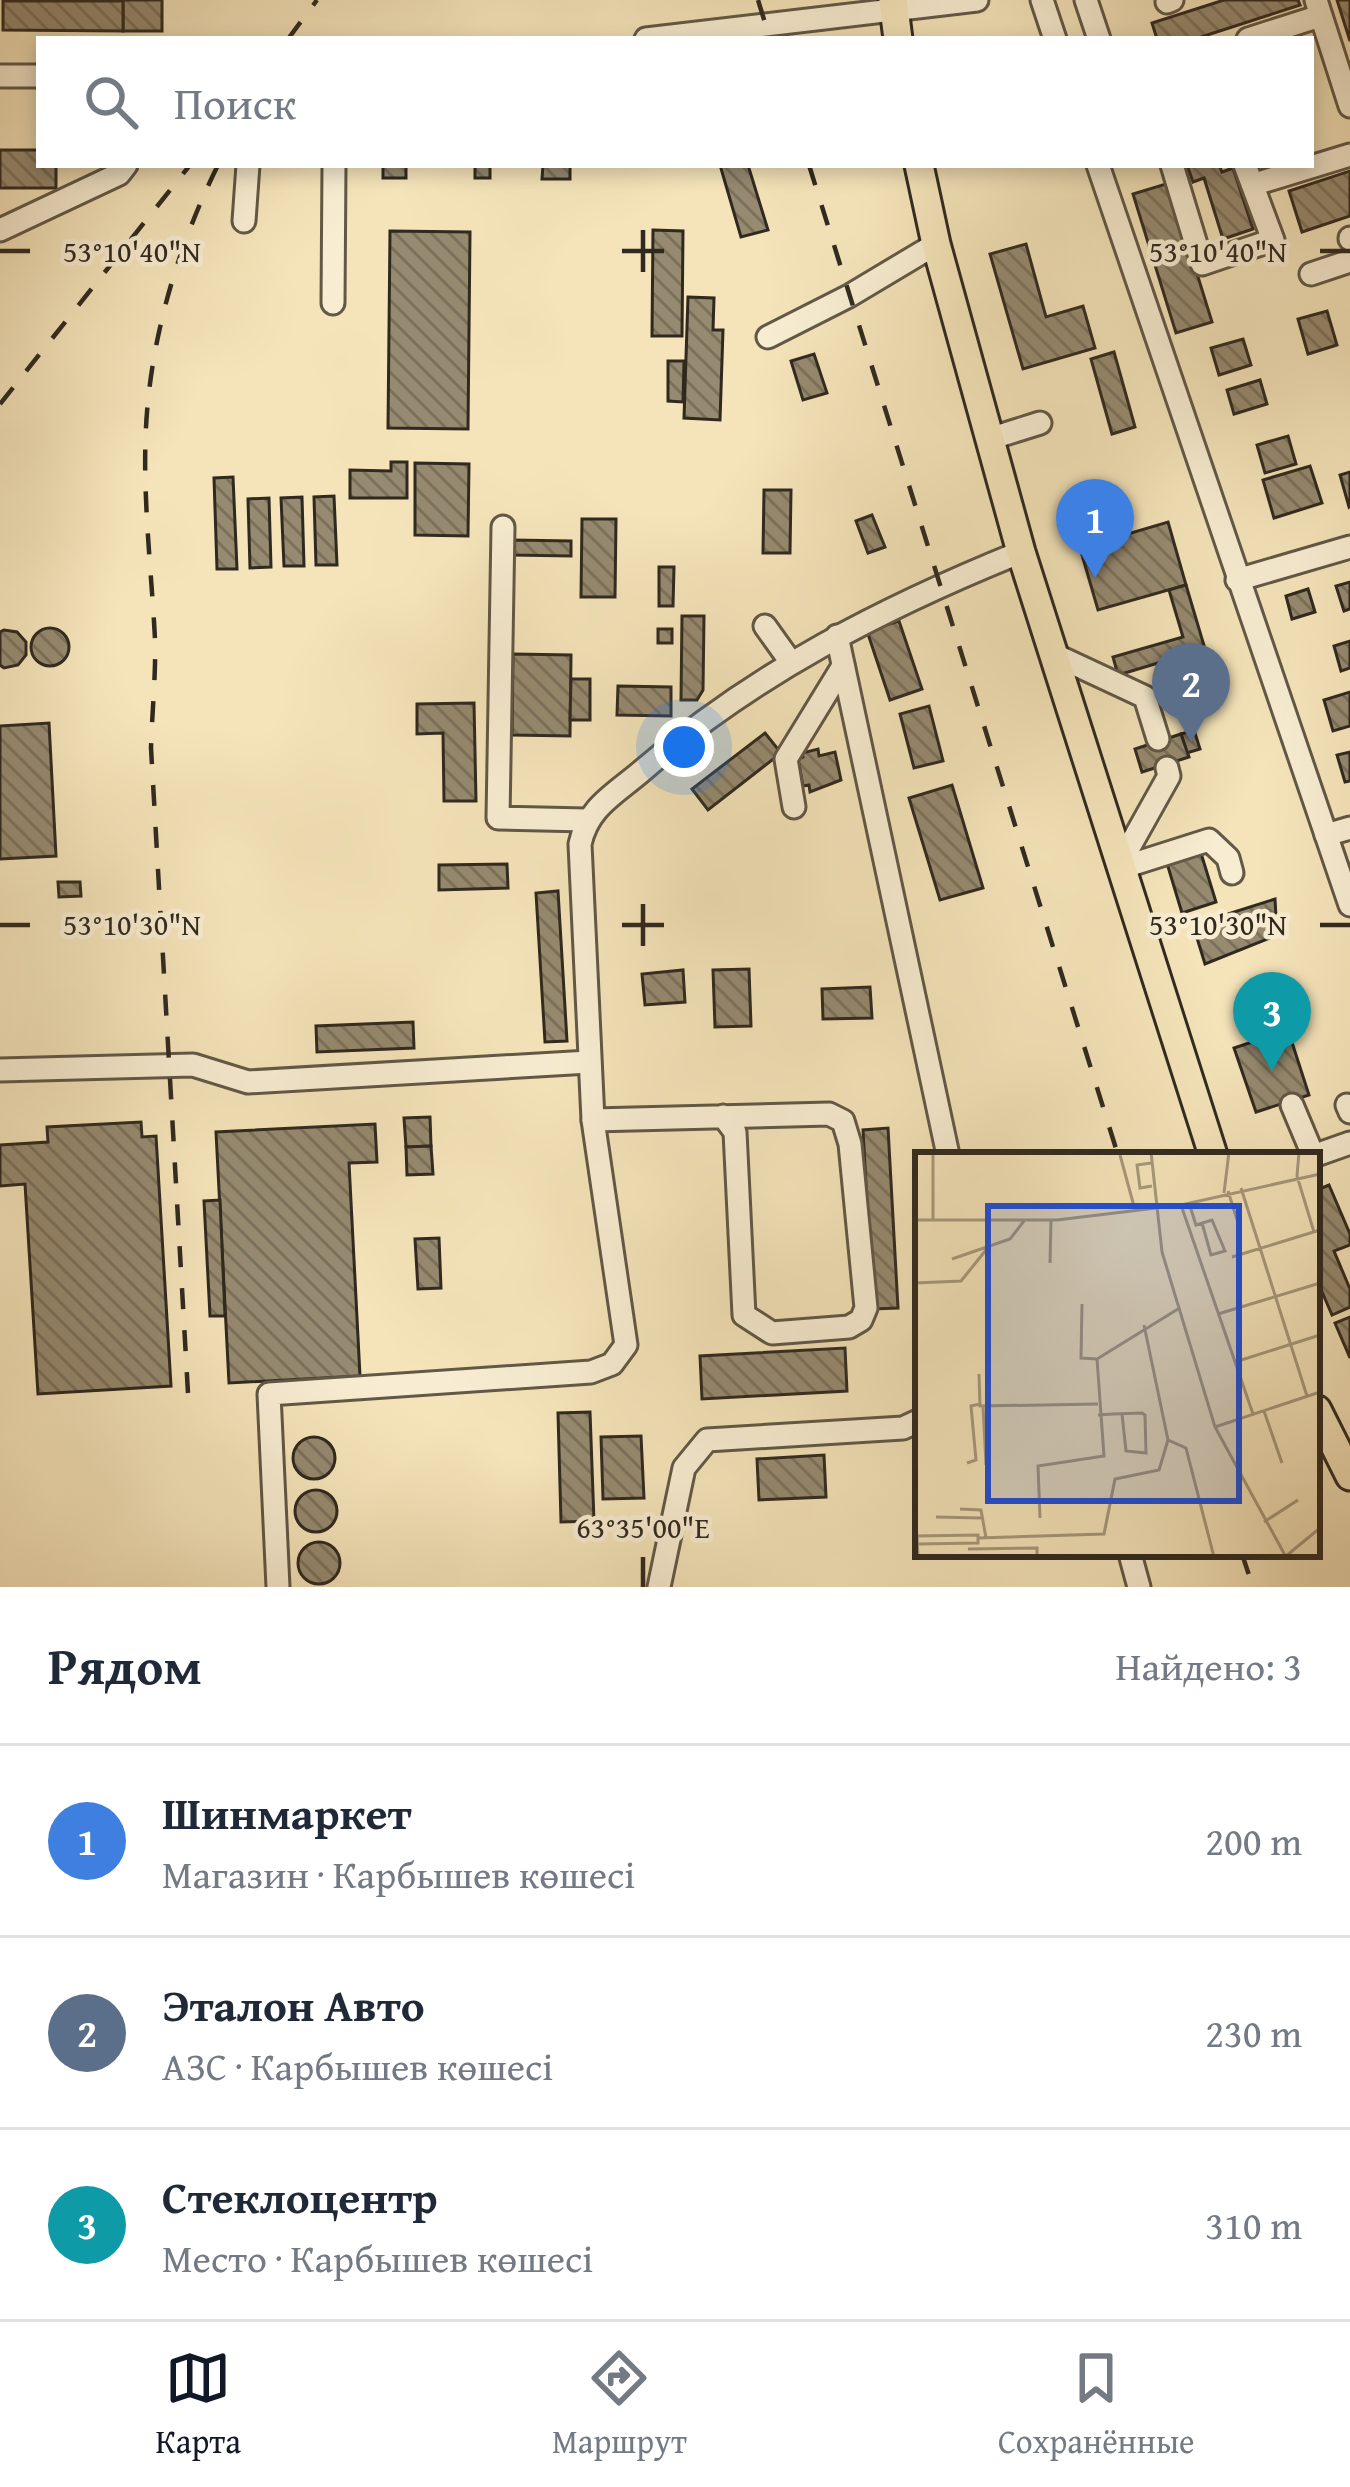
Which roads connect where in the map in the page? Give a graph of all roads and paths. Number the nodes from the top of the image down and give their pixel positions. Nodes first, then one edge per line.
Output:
1 (976, 0) edge
2 (1042, 0) edge
3 (1087, 0) edge
4 (894, 5) edge
5 (1318, 8) edge
6 (826, 9) edge
7 (785, 10) edge
8 (660, 36) edge
9 (898, 36) edge
10 (1054, 36) edge
11 (1098, 36) edge
12 (1256, 36) edge
13 (0, 76) edge
14 (36, 76) edge
15 (1350, 106) edge
16 (1350, 155) edge
17 (1314, 162) edge
18 (124, 168) edge
19 (248, 168) edge
20 (334, 168) edge
21 (920, 168) edge
22 (1099, 168) edge
23 (1173, 168) edge
24 (1282, 168) edge
25 (1250, 174) edge
26 (244, 221) dead end
27 (0, 230) edge
28 (936, 244) junction
29 (1350, 261) edge
30 (1310, 274) dead end
31 (333, 303) dead end
32 (768, 337) dead end
33 (1040, 423) dead end
34 (989, 439) junction
35 (503, 527) dead end
36 (1350, 547) edge
37 (1021, 551) junction
38 (1237, 580) junction
39 (765, 626) dead end
40 (836, 636) junction
41 (1055, 655) junction
42 (790, 662) junction
43 (843, 666) junction
44 (1158, 739) dead end
45 (1167, 768) dead end
46 (794, 807) dead end
47 (586, 820) junction
48 (1350, 828) edge
49 (1326, 836) junction
50 (1123, 864) junction
51 (1232, 873) dead end
52 (1350, 904) edge
53 (590, 1062) junction
54 (0, 1070) edge
55 (1292, 1105) dead end
56 (723, 1116) junction
57 (593, 1120) junction
58 (1350, 1143) edge
59 (947, 1152) edge
60 (1212, 1152) edge
61 (1313, 1152) edge
62 (1320, 1153) edge
63 (1320, 1415) edge
64 (915, 1422) edge
65 (1350, 1476) edge
66 (1131, 1557) edge
67 (278, 1587) edge
68 (659, 1587) edge
69 (1139, 1587) edge

1 - 4 street
2 - 10 street
3 - 11 street
4 - 6 street
4 - 9 main road
5 - 12 street
5 - 15 street
6 - 7 street
7 - 8 street
13 - 14 street
16 - 17 street
18 - 27 street
19 - 26 street
20 - 31 street
21 - 28 main road
22 - 38 street
23 - 25 street
24 - 25 street
28 - 32 street
28 - 34 main road
29 - 30 street
33 - 34 street
34 - 37 main road
35 - 47 street
36 - 38 street
37 - 40 street
37 - 41 main road
38 - 49 street
39 - 42 street
40 - 42 street
40 - 43 street
41 - 44 street
41 - 50 main road
42 - 47 street
43 - 46 street
43 - 59 street
45 - 50 street
47 - 53 street
48 - 49 street
49 - 52 street
50 - 51 street
50 - 60 main road
53 - 54 street
53 - 57 street
55 - 61 street
56 - 56 street
56 - 57 street
57 - 67 street
58 - 62 street
63 - 65 main road
64 - 68 street
66 - 69 street

